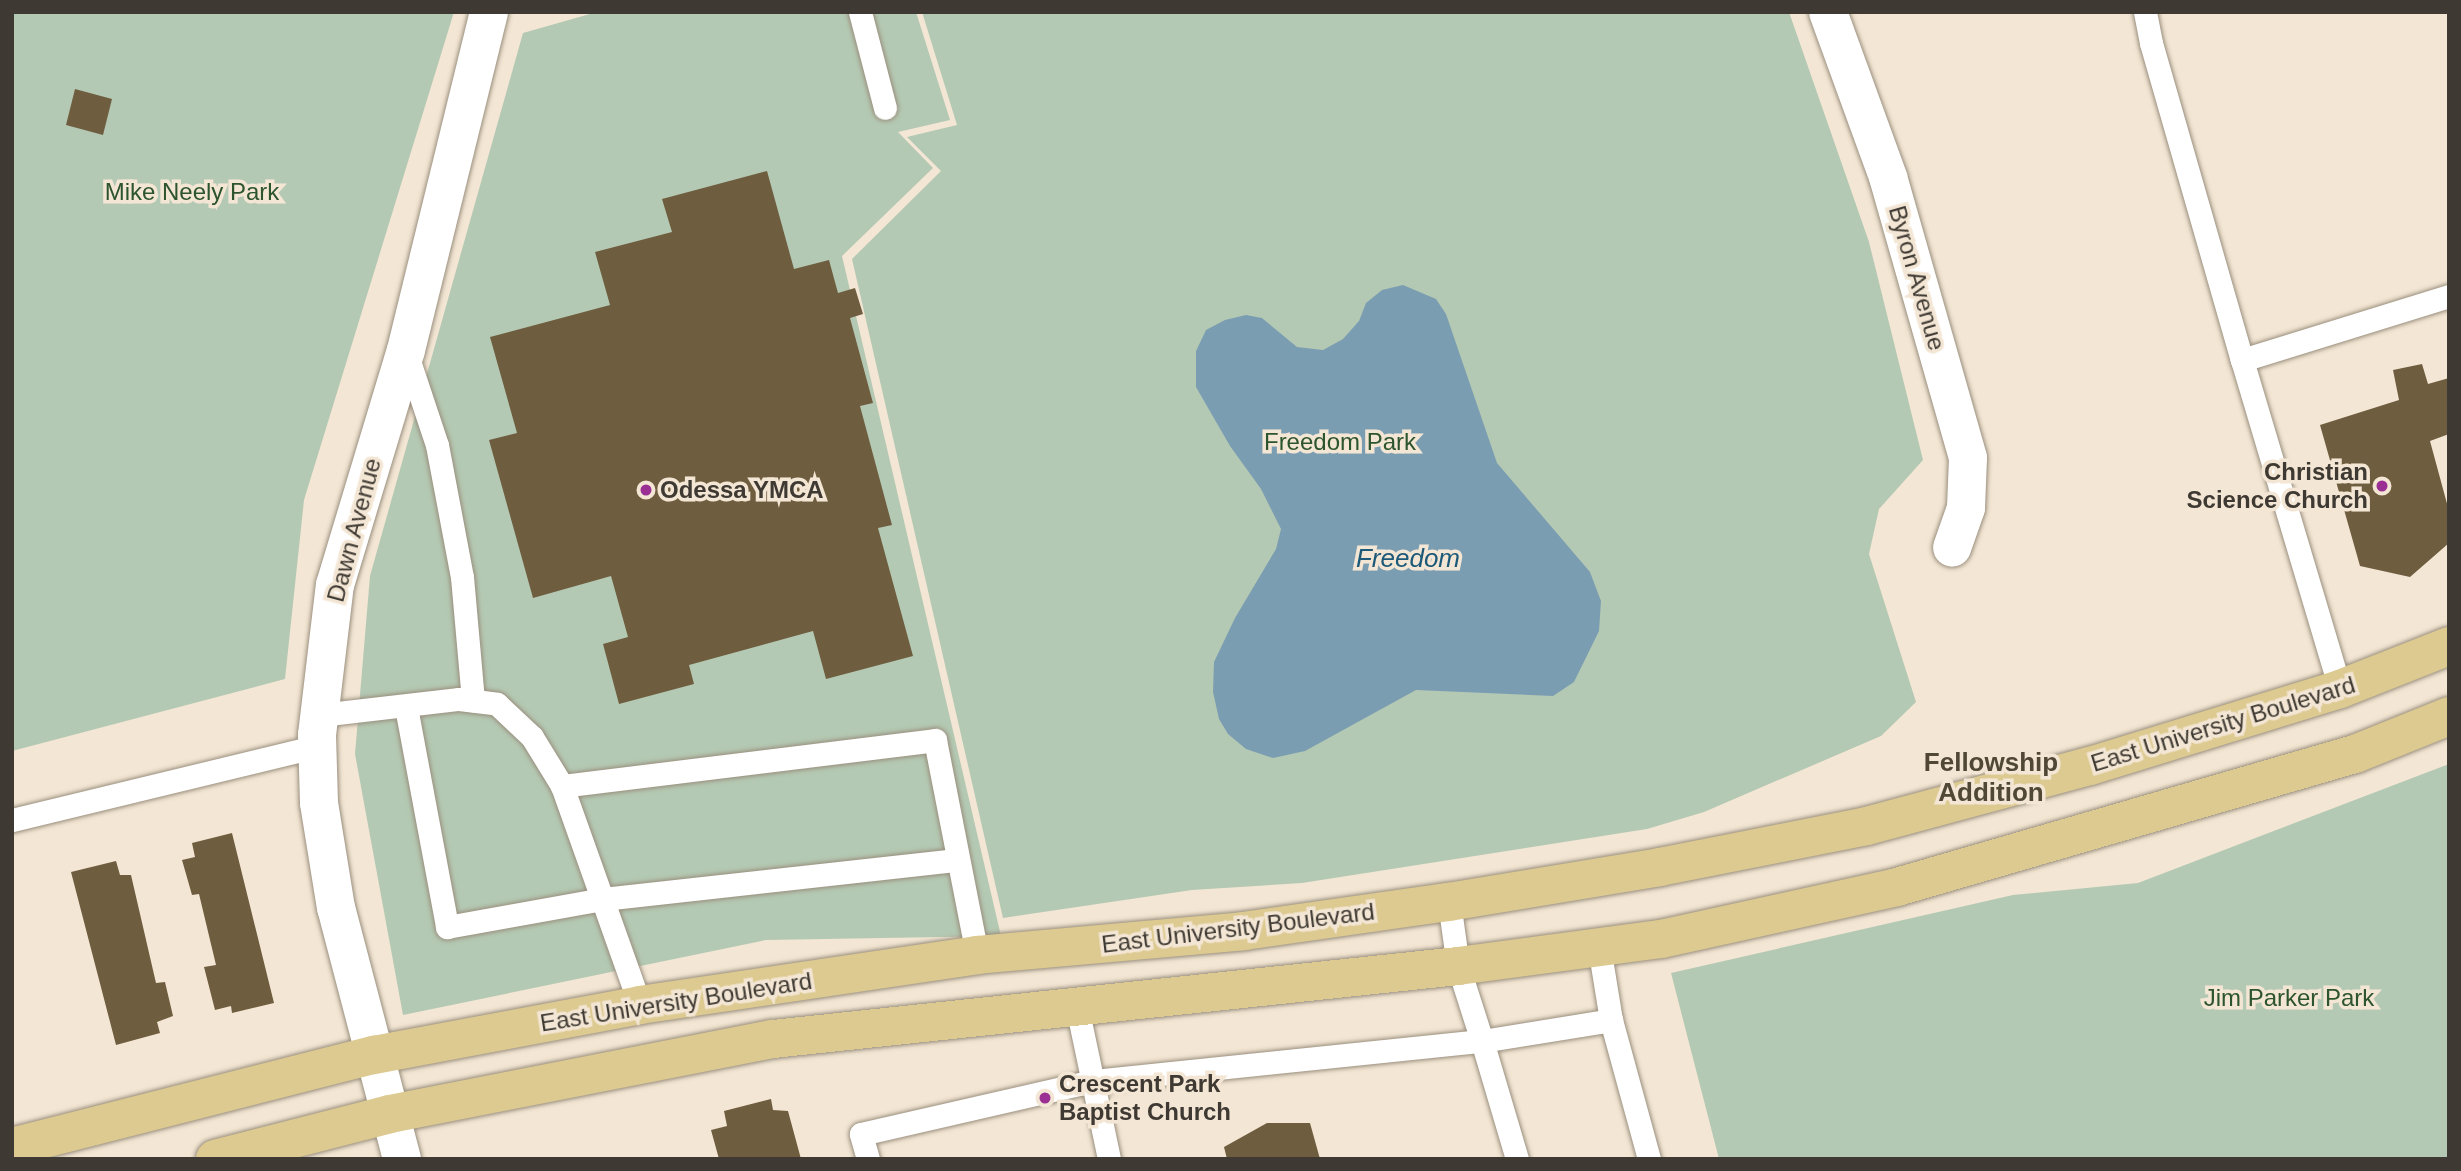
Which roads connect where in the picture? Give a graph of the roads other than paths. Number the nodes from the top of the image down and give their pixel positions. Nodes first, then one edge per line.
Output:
1 (489, 12) edge
2 (860, 12) edge
3 (1828, 12) edge
4 (2146, 12) edge
5 (885, 108) dead end
6 (2449, 296) edge
7 (405, 350) junction
8 (2242, 360) junction
9 (1952, 548) dead end
10 (2449, 646) edge
11 (2340, 689) junction
12 (473, 701) junction
13 (406, 706) junction
14 (2449, 716) edge
15 (319, 731) junction
16 (562, 786) junction
17 (12, 820) edge
18 (957, 860) junction
19 (603, 899) junction
20 (1449, 902) junction
21 (1599, 947) junction
22 (977, 955) junction
23 (1458, 966) junction
24 (640, 1005) junction
25 (1077, 1007) junction
26 (1611, 1020) junction
27 (1482, 1041) junction
28 (374, 1055) junction
29 (1093, 1080) junction
30 (390, 1114) junction
31 (12, 1147) edge
32 (215, 1159) edge
33 (402, 1159) edge
34 (868, 1159) edge
35 (1109, 1159) edge
36 (1517, 1159) edge
37 (1649, 1159) edge

1 - 7 street, Dawn Avenue
2 - 5 lane
3 - 9 street, Byron Avenue
4 - 8 lane
6 - 8 lane
7 - 12 lane
7 - 15 street, Dawn Avenue
8 - 11 lane
10 - 11 main road, East University Boulevard
11 - 20 main road, East University Boulevard
12 - 13 lane
12 - 16 lane
13 - 15 lane
13 - 19 lane
14 - 21 main road, East University Boulevard
15 - 17 lane
15 - 28 street, Dawn Avenue
16 - 18 lane
16 - 19 lane
18 - 19 lane
18 - 22 lane
19 - 24 lane
20 - 22 main road, East University Boulevard
20 - 23 lane
21 - 23 main road, East University Boulevard
21 - 26 lane
22 - 24 main road, East University Boulevard
23 - 25 main road, East University Boulevard
23 - 27 lane
24 - 28 main road, East University Boulevard
25 - 29 lane
25 - 30 main road, East University Boulevard
26 - 27 lane
26 - 37 lane
27 - 29 lane
27 - 36 lane
28 - 30 street, Dawn Avenue
28 - 31 main road, East University Boulevard
29 - 34 lane
29 - 35 lane
30 - 32 main road, East University Boulevard
30 - 33 street, Dawn Avenue

